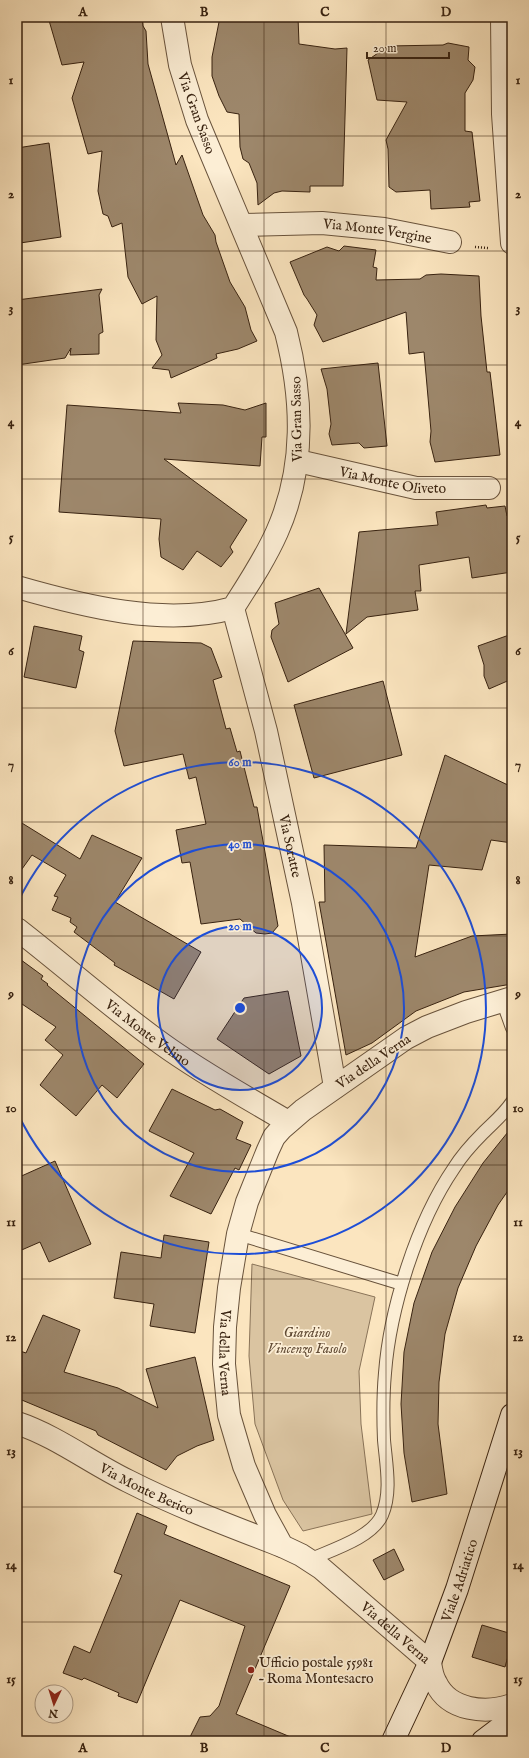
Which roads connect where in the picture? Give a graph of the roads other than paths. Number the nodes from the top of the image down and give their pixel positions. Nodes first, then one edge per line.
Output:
1 (172, 17) edge
2 (502, 17) edge
3 (242, 225) junction
4 (450, 242) road end
5 (502, 246) edge
6 (298, 461) junction
7 (489, 488) dead end
8 (17, 586) edge
9 (233, 608) junction
10 (17, 929) edge
11 (507, 999) edge
12 (512, 1028) edge
13 (335, 1087) junction
14 (512, 1102) edge
15 (288, 1122) junction
16 (238, 1234) junction
17 (402, 1284) junction
18 (512, 1415) edge
19 (17, 1423) edge
20 (282, 1546) junction
21 (309, 1560) junction
22 (430, 1662) junction
23 (512, 1704) edge
24 (512, 1719) edge
25 (393, 1741) edge
26 (483, 1741) edge

1 - 3 street, Via Gran Sasso
2 - 5 street
3 - 4 street, Via Monte Vergine
3 - 6 street, Via Gran Sasso
6 - 7 street, Via Monte Oliveto
6 - 9 street, Via Gran Sasso
8 - 9 street
9 - 13 street, Via Soratte
10 - 15 street, Via Monte Velino
11 - 12 lane
11 - 13 street, Via della Verna
13 - 15 street, Via della Verna
14 - 17 lane
15 - 16 street, Via della Verna
16 - 17 lane
16 - 20 street, Via della Verna
17 - 21 lane
18 - 22 street, Viale Adriatico
19 - 20 street, Via Monte Berico
20 - 21 street, Via della Verna
21 - 22 street, Via della Verna
22 - 23 street, Via della Verna
22 - 25 street, Viale Adriatico
24 - 26 street

